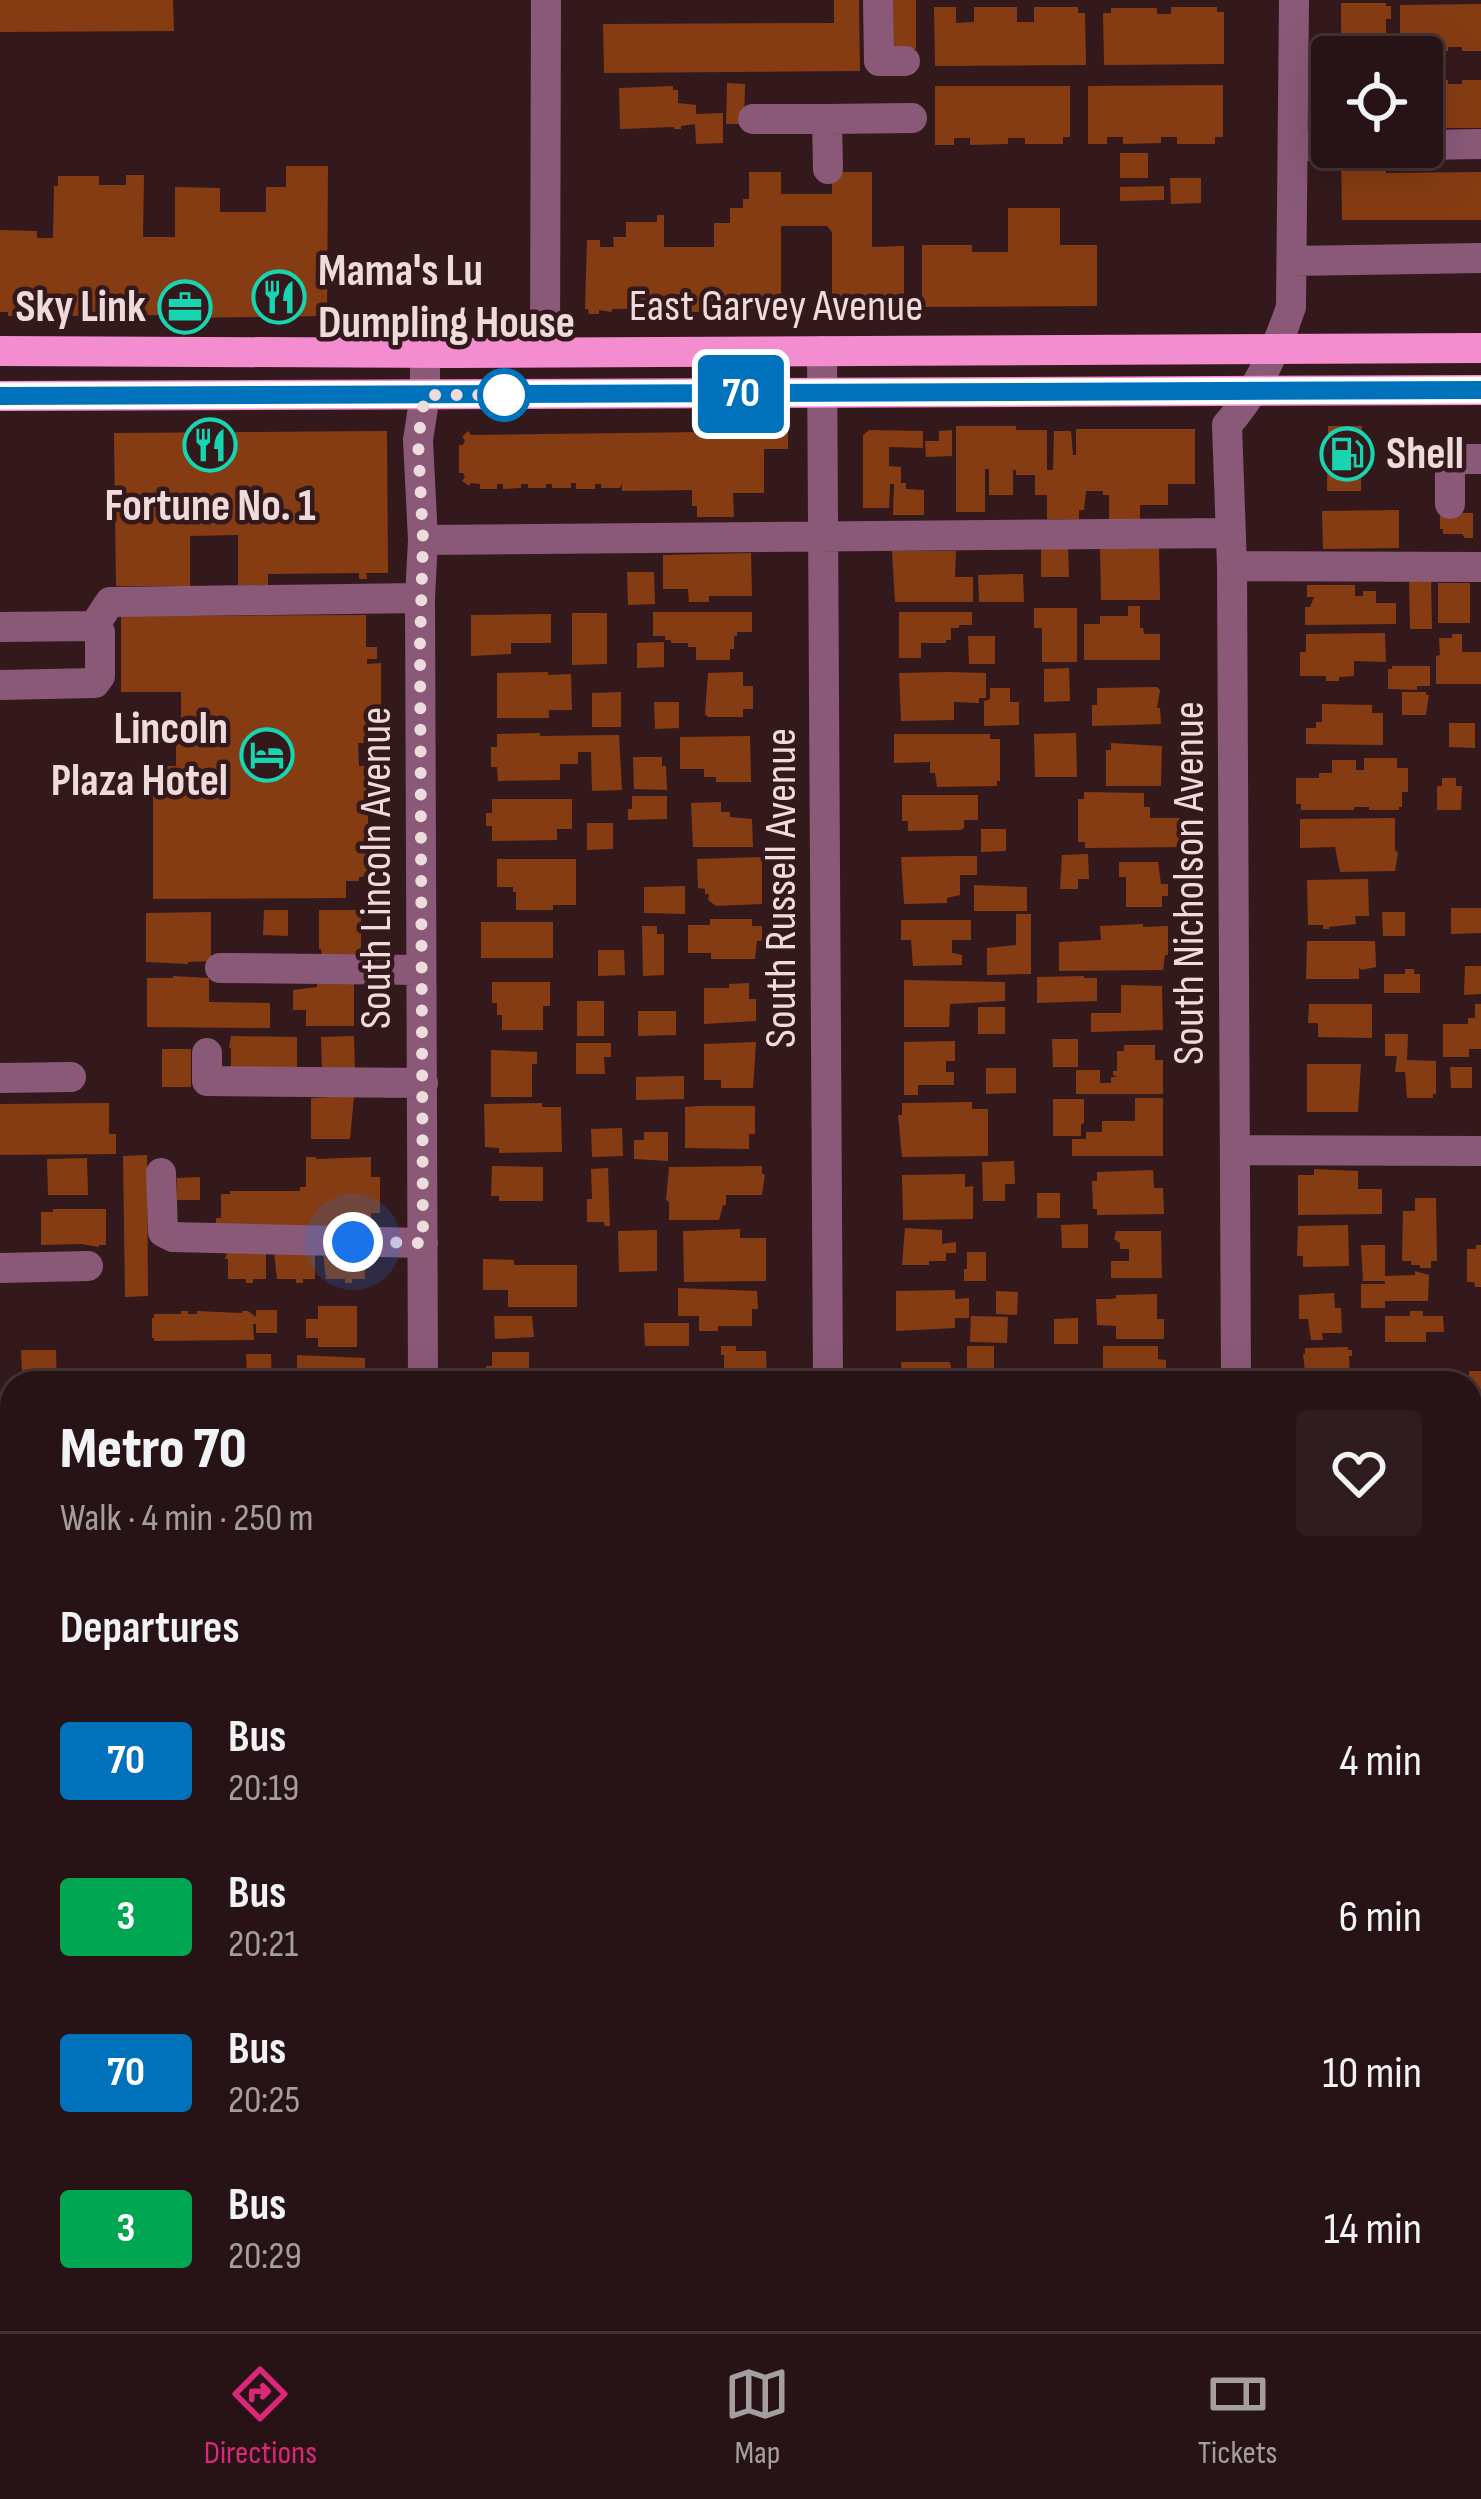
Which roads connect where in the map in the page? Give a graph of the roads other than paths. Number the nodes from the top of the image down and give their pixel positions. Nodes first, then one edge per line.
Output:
1 (546, 0) edge
2 (878, 0) edge
3 (1294, 0) edge
4 (905, 61) dead end
5 (912, 118) dead end
6 (753, 119) dead end
7 (827, 119) junction
8 (1481, 144) edge
9 (1443, 145) edge
10 (1294, 146) junction
11 (1311, 146) edge
12 (828, 169) dead end
13 (1481, 258) edge
14 (1292, 261) junction
15 (1481, 348) edge
16 (1274, 349) junction
17 (822, 351) junction
18 (0, 352) edge
19 (545, 352) junction
20 (425, 353) junction
21 (1481, 390) edge
22 (1252, 391) junction
23 (822, 393) junction
24 (425, 395) junction
25 (0, 397) edge
26 (1481, 459) edge
27 (1450, 503) dead end
28 (1232, 533) junction
29 (825, 538) junction
30 (423, 540) junction
31 (1232, 566) junction
32 (1481, 567) edge
33 (420, 598) junction
34 (0, 626) edge
35 (94, 626) junction
36 (0, 685) edge
37 (220, 968) dead end
38 (421, 970) junction
39 (207, 1053) dead end
40 (71, 1077) dead end
41 (0, 1078) edge
42 (423, 1083) junction
43 (1236, 1150) junction
44 (1481, 1151) edge
45 (161, 1173) dead end
46 (423, 1243) junction
47 (88, 1266) dead end
48 (0, 1268) edge
49 (423, 1371) edge
50 (828, 1371) edge
51 (1236, 1371) edge

1 - 19 street
2 - 4 street
3 - 10 street, South Nicholson Avenue
5 - 7 street
6 - 7 street
7 - 12 street
8 - 9 street
10 - 11 street
10 - 14 street, South Nicholson Avenue
13 - 14 street
14 - 16 street, South Nicholson Avenue
15 - 16 main road, East Garvey Avenue
16 - 17 main road, East Garvey Avenue
16 - 22 street, South Nicholson Avenue
17 - 19 main road, East Garvey Avenue
17 - 23 street, South Russell Avenue
18 - 20 main road, East Garvey Avenue
19 - 20 main road, East Garvey Avenue
20 - 24 street, South Lincoln Avenue
21 - 22 main road, East Garvey Avenue
22 - 23 main road, East Garvey Avenue
22 - 28 street, South Nicholson Avenue
23 - 24 main road, East Garvey Avenue
23 - 29 street, South Russell Avenue
24 - 25 main road, East Garvey Avenue
24 - 30 street, South Lincoln Avenue
26 - 27 street
28 - 29 street
28 - 31 street, South Nicholson Avenue
29 - 30 street
29 - 50 street, South Russell Avenue
30 - 33 street, South Lincoln Avenue
31 - 32 street
31 - 43 street, South Nicholson Avenue
33 - 35 street
33 - 38 street, South Lincoln Avenue
34 - 35 street
35 - 36 street
37 - 38 street
38 - 42 street, South Lincoln Avenue
39 - 42 street
40 - 41 street
42 - 46 street, South Lincoln Avenue
43 - 44 street
43 - 51 street, South Nicholson Avenue
45 - 46 street
46 - 49 street, South Lincoln Avenue
47 - 48 street

